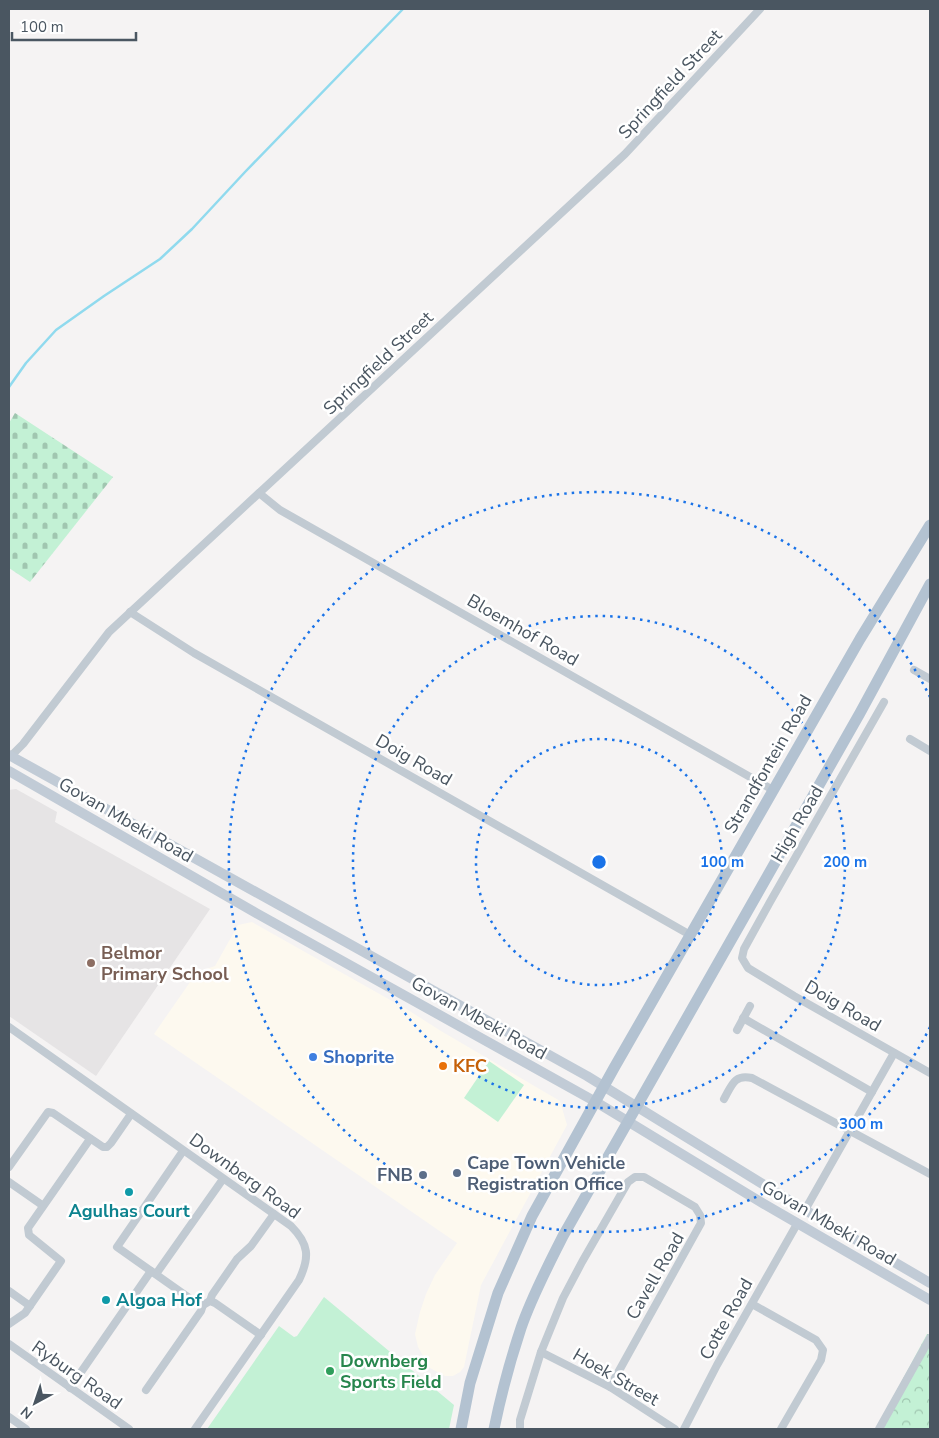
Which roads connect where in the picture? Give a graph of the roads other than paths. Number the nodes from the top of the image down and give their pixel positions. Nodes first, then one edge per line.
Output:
1 (760, 9) edge
2 (260, 493) junction
3 (930, 525) edge
4 (930, 584) edge
5 (130, 612) junction
6 (914, 670) dead end
7 (930, 679) edge
8 (884, 702) dead end
9 (910, 739) dead end
10 (930, 751) edge
11 (11, 757) edge
12 (9, 771) edge
13 (773, 790) junction
14 (684, 932) dead end
15 (744, 962) joint
16 (750, 1006) dead end
17 (744, 1018) junction
18 (9, 1027) edge
19 (737, 1030) dead end
20 (894, 1053) junction
21 (930, 1072) edge
22 (604, 1087) junction
23 (872, 1092) junction
24 (724, 1099) dead end
25 (596, 1102) junction
26 (636, 1106) junction
27 (131, 1114) junction
28 (628, 1121) junction
29 (850, 1132) junction
30 (90, 1139) junction
31 (183, 1151) junction
32 (9, 1167) edge
33 (930, 1174) edge
34 (223, 1179) junction
35 (9, 1182) edge
36 (42, 1206) junction
37 (805, 1210) junction
38 (274, 1214) junction
39 (797, 1224) junction
40 (153, 1272) junction
41 (930, 1283) edge
42 (9, 1291) edge
43 (930, 1300) edge
44 (206, 1303) junction
45 (752, 1304) junction
46 (30, 1306) junction
47 (9, 1324) edge
48 (261, 1335) junction
49 (930, 1338) edge
50 (9, 1344) edge
51 (541, 1352) junction
52 (610, 1387) junction
53 (70, 1388) junction
54 (146, 1390) dead end
55 (9, 1417) edge
56 (26, 1429) edge
57 (129, 1429) edge
58 (195, 1429) edge
59 (461, 1429) edge
60 (494, 1429) edge
61 (520, 1429) edge
62 (675, 1429) edge
63 (684, 1429) edge
64 (782, 1429) edge
65 (879, 1429) edge

1 - 2 street, Springfield Street
2 - 5 street, Springfield Street
2 - 13 street, Bloemhof Road
3 - 13 main road, Strandfontein Road
4 - 26 main road
5 - 11 street, Springfield Street
5 - 14 street, Doig Road
6 - 7 street
8 - 15 street, High Road
9 - 10 street
11 - 12 main road
11 - 22 main road, Govan Mbeki Road
12 - 25 main road, Govan Mbeki Road
13 - 22 main road, Strandfontein Road
15 - 20 street, Doig Road
16 - 17 street
17 - 19 street
17 - 23 street
18 - 27 street, Downberg Road
20 - 21 street, Doig Road
20 - 23 street
22 - 25 main road, Strandfontein Road
22 - 26 main road, Govan Mbeki Road
23 - 29 street
24 - 29 street
25 - 28 main road, Govan Mbeki Road
25 - 59 main road, Strandfontein Road
26 - 28 main road
26 - 37 main road, Govan Mbeki Road
27 - 30 street
27 - 31 street, Downberg Road
28 - 39 main road, Govan Mbeki Road
28 - 60 main road
29 - 33 street
29 - 37 street
30 - 32 street
30 - 36 street
31 - 34 street, Downberg Road
31 - 40 street
34 - 38 street, Downberg Road
34 - 40 street
35 - 36 street
36 - 46 street
37 - 41 main road, Govan Mbeki Road
38 - 44 street
38 - 48 street, Downberg Road
39 - 43 main road, Govan Mbeki Road
39 - 45 street, Cotte Road
40 - 44 street
40 - 53 street
42 - 46 street
44 - 48 street
44 - 54 street
45 - 63 street, Cotte Road
45 - 64 street
46 - 47 street
48 - 58 street, Downberg Road
49 - 65 street
50 - 53 street, Ryburg Road
51 - 52 street, Hoek Street
51 - 52 street, Cavell Road
51 - 61 street
52 - 62 street, Hoek Street
53 - 57 street, Ryburg Road
55 - 56 street

